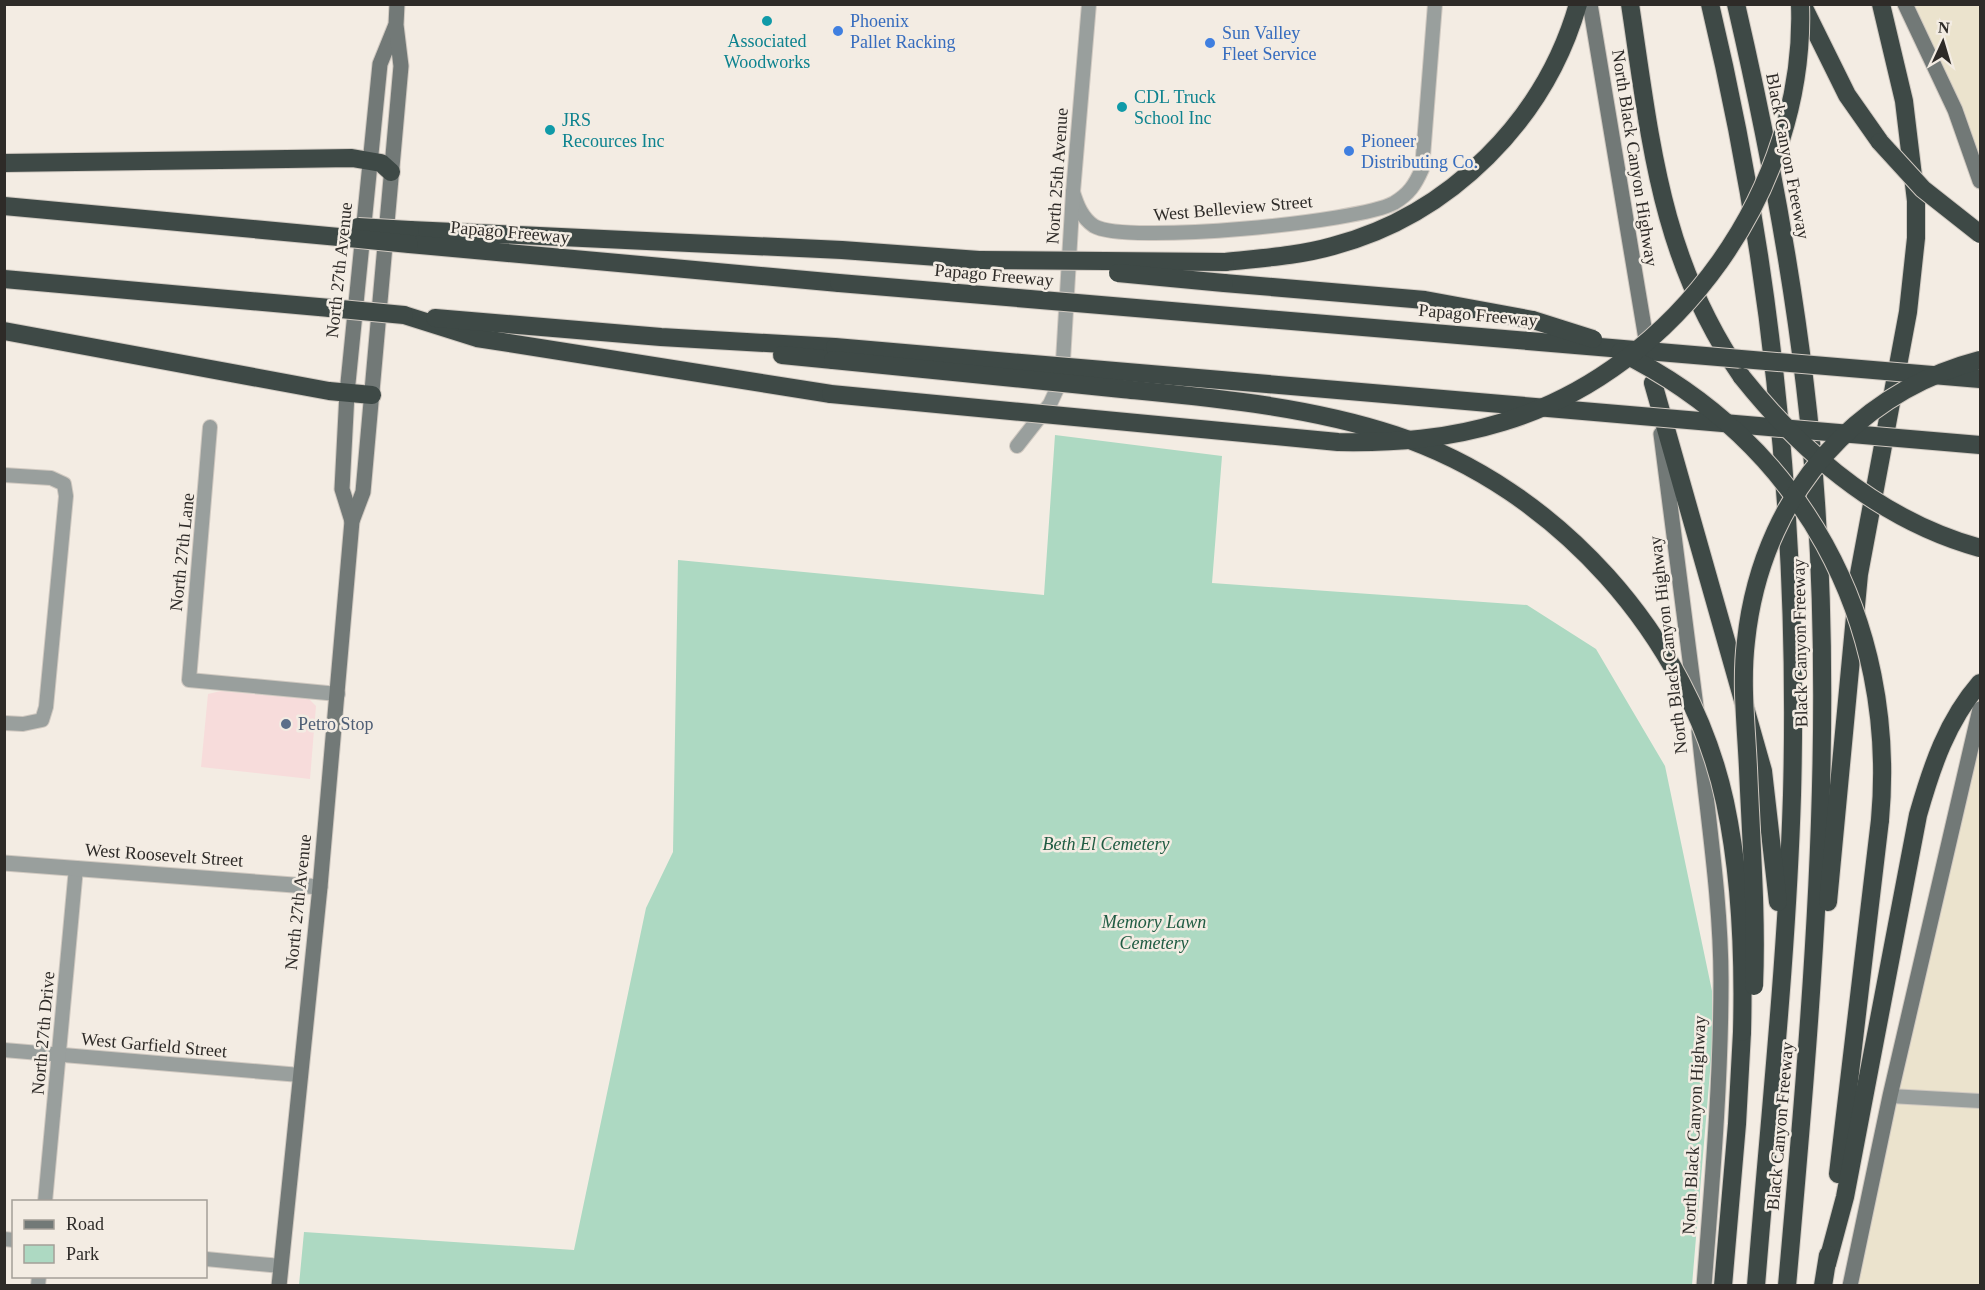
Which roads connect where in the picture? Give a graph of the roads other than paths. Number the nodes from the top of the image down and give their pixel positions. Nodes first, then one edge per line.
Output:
1 (398, 4) edge
2 (1089, 4) edge
3 (1435, 4) edge
4 (1578, 4) edge
5 (1590, 4) edge
6 (1630, 4) edge
7 (1710, 4) edge
8 (1736, 4) edge
9 (1801, 4) edge
10 (1881, 4) edge
11 (1905, 4) edge
12 (396, 25) junction
13 (369, 159) junction
14 (4, 163) edge
15 (391, 172) junction
16 (1980, 181) edge
17 (1073, 192) junction
18 (4, 206) edge
19 (1980, 234) edge
20 (409, 237) junction
21 (980, 260) junction
22 (4, 279) edge
23 (404, 315) junction
24 (4, 331) edge
25 (834, 354) junction
26 (1980, 360) edge
27 (1980, 379) edge
28 (1653, 383) junction
29 (347, 393) junction
30 (372, 394) junction
31 (210, 427) dead end
32 (1980, 445) edge
33 (1017, 446) dead end
34 (4, 475) edge
35 (352, 521) junction
36 (1980, 548) edge
37 (1980, 683) edge
38 (338, 694) junction
39 (1980, 709) edge
40 (4, 723) edge
41 (1975, 760) edge
42 (4, 863) edge
43 (76, 868) junction
44 (320, 887) junction
45 (1783, 948) junction
46 (1812, 1005) junction
47 (1747, 1032) junction
48 (4, 1050) edge
49 (59, 1055) junction
50 (300, 1075) junction
51 (1890, 1096) junction
52 (1980, 1101) edge
53 (45, 1200) edge
54 (207, 1259) edge
55 (1827, 1264) junction
56 (281, 1266) junction
57 (279, 1286) edge
58 (1704, 1286) edge
59 (1723, 1286) edge
60 (1756, 1286) edge
61 (1787, 1286) edge
62 (1823, 1286) edge
63 (1850, 1286) edge

1 - 12 main road, North 27th Avenue
2 - 17 street, North 25th Avenue
3 - 17 street, West Belleview Street
4 - 21 highway, bridge
5 - 28 main road, North Black Canyon Highway
6 - 36 highway, bridge
7 - 45 highway, Black Canyon Freeway
8 - 46 highway, Black Canyon Freeway
9 - 19 highway, bridge
9 - 23 highway, bridge
10 - 46 highway
11 - 16 main road
12 - 13 main road, North 27th Avenue
12 - 15 main road, North 27th Avenue
13 - 14 highway
13 - 15 highway
13 - 29 main road, North 27th Avenue
15 - 30 main road, North 27th Avenue
17 - 33 street, North 25th Avenue
18 - 20 highway, Papago Freeway, bridge
20 - 21 highway
20 - 27 highway, Papago Freeway, bridge
21 - 55 highway, bridge
22 - 23 highway, bridge
23 - 25 highway
24 - 29 highway
25 - 32 highway, bridge
25 - 47 highway, bridge
26 - 47 highway, bridge
28 - 45 highway
28 - 58 main road, North Black Canyon Highway
29 - 30 highway
29 - 35 main road, North 27th Avenue
30 - 35 main road, North 27th Avenue
31 - 38 street, North 27th Lane
34 - 40 street
35 - 38 main road, North 27th Avenue
37 - 55 highway
38 - 44 main road, North 27th Avenue
39 - 41 main road
41 - 51 main road
42 - 43 street, West Roosevelt Street
43 - 44 street, West Roosevelt Street
43 - 49 street, North 27th Drive
44 - 50 main road, North 27th Avenue
45 - 60 highway, Black Canyon Freeway
46 - 61 highway, Black Canyon Freeway
47 - 59 highway
48 - 49 street, West Garfield Street
49 - 50 street, West Garfield Street
49 - 53 street, North 27th Drive
50 - 56 main road, North 27th Avenue
51 - 52 street
51 - 63 main road
54 - 56 street
55 - 62 highway
56 - 57 main road, North 27th Avenue

